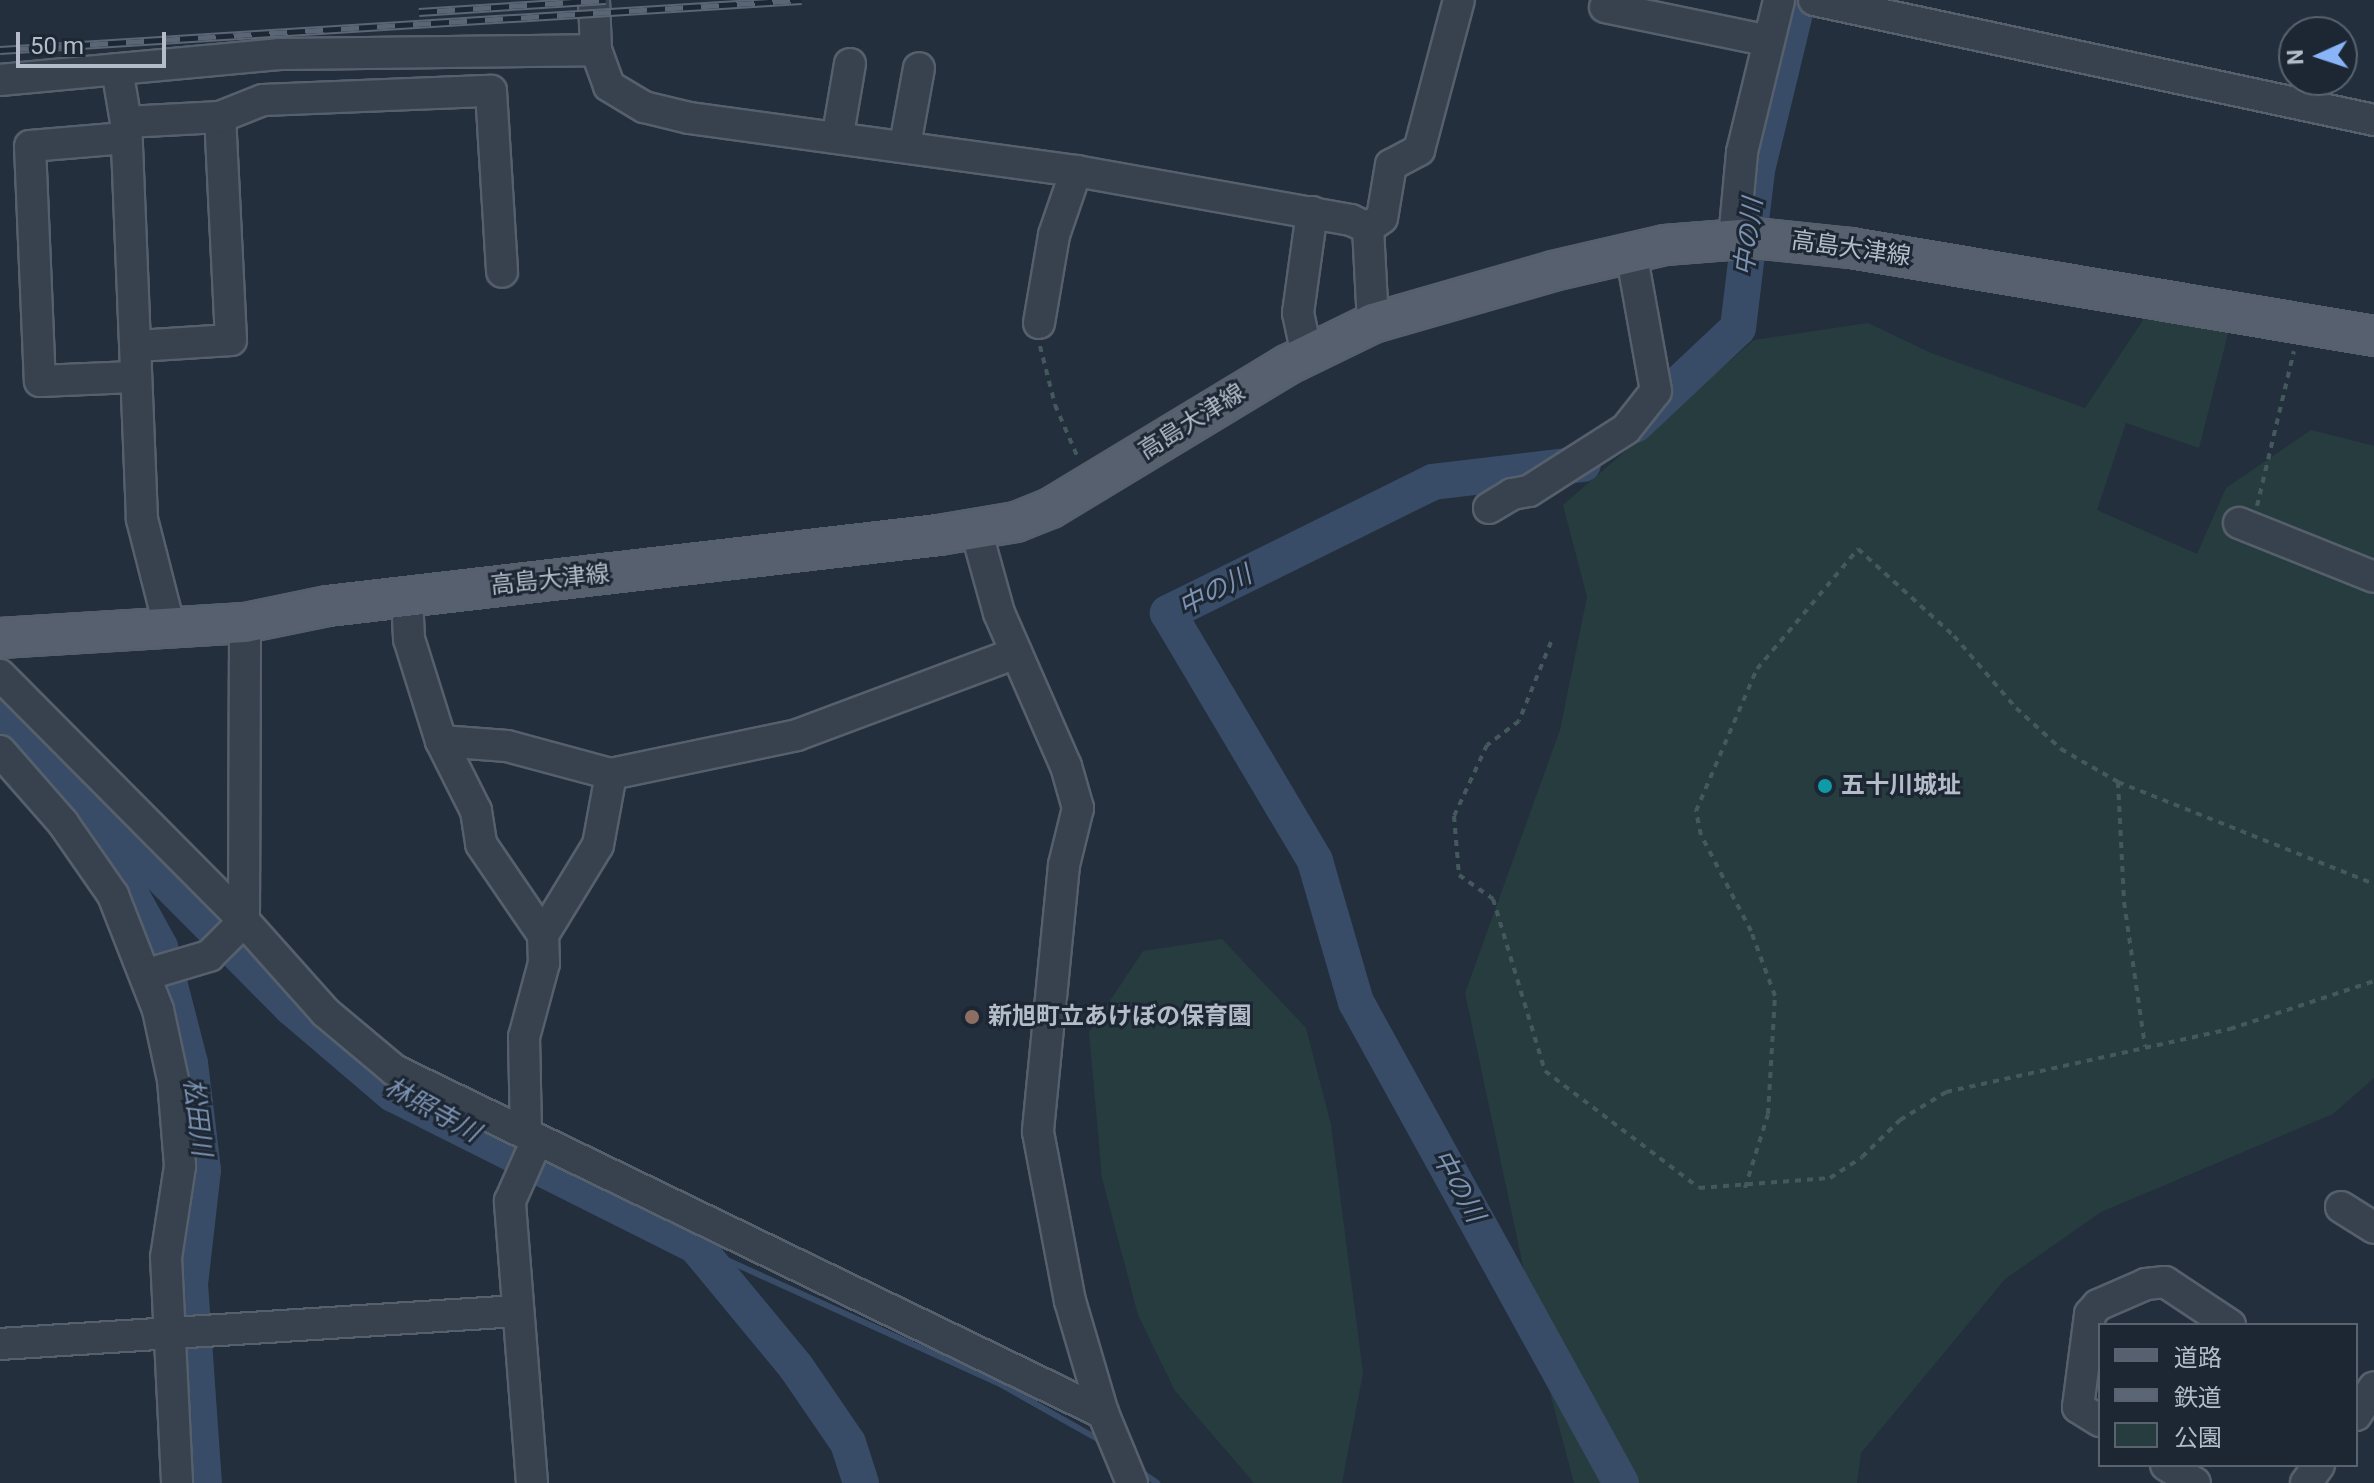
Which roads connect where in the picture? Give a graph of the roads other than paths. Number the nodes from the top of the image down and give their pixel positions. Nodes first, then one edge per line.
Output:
1 (594, 0) edge
2 (1459, 0) edge
3 (1779, 0) edge
4 (1814, 0) edge
5 (1605, 7) dead end
6 (1672, 10) edge
7 (1769, 41) junction
8 (596, 50) junction
9 (850, 64) dead end
10 (919, 68) dead end
11 (117, 69) junction
12 (0, 80) edge
13 (220, 117) junction
14 (2374, 120) edge
15 (126, 130) junction
16 (838, 134) junction
17 (905, 145) junction
18 (1076, 171) junction
19 (1312, 212) junction
20 (1368, 228) junction
21 (1742, 238) junction
22 (1631, 252) junction
23 (502, 272) dead end
24 (1039, 323) road end
25 (1373, 323) junction
26 (2374, 336) edge
27 (137, 346) junction
28 (1307, 355) junction
29 (133, 377) junction
30 (1489, 508) dead end
31 (2245, 525) road end
32 (976, 530) junction
33 (2374, 577) edge
34 (407, 596) junction
35 (245, 623) junction
36 (170, 629) junction
37 (0, 638) edge
38 (1016, 653) junction
39 (0, 675) edge
40 (441, 741) junction
41 (0, 751) edge
42 (611, 774) junction
43 (240, 926) junction
44 (543, 935) junction
45 (175, 966) junction
46 (531, 1134) junction
47 (2341, 1207) dead end
48 (2374, 1228) edge
49 (518, 1311) junction
50 (2227, 1323) edge
51 (167, 1334) junction
52 (0, 1344) edge
53 (2098, 1420) edge
54 (1110, 1425) junction
55 (2169, 1467) edge
56 (1129, 1477) edge
57 (177, 1483) edge
58 (532, 1483) edge
59 (2195, 1483) edge

1 - 8 street
2 - 20 street
3 - 7 street
4 - 14 street
5 - 6 street
6 - 7 street
7 - 21 street
8 - 11 street
8 - 16 street
9 - 16 street
10 - 17 street
11 - 12 street
11 - 15 street
13 - 15 street
13 - 23 street
13 - 27 street
15 - 27 street
15 - 29 street
16 - 17 street
17 - 18 street
18 - 19 street
18 - 24 street
19 - 20 street
19 - 28 street
20 - 25 street
21 - 22 main road, 高島大津線
21 - 26 main road, 高島大津線
22 - 25 main road, 高島大津線
22 - 30 street
25 - 28 main road, 高島大津線
27 - 29 street
28 - 32 main road, 高島大津線
29 - 36 street
31 - 33 street
32 - 34 main road, 高島大津線
32 - 38 street
34 - 35 main road, 高島大津線
34 - 40 street
35 - 36 main road, 高島大津線
35 - 43 street
36 - 37 main road, 高島大津線
38 - 42 street
38 - 54 street
39 - 43 street
40 - 42 street
40 - 44 street
41 - 45 street
42 - 44 street
43 - 45 street
43 - 46 street
44 - 46 street
45 - 51 street
46 - 49 street
46 - 54 street
47 - 48 street
49 - 51 street
49 - 58 street
50 - 53 street
51 - 52 street
51 - 57 street
54 - 56 street
55 - 59 street

